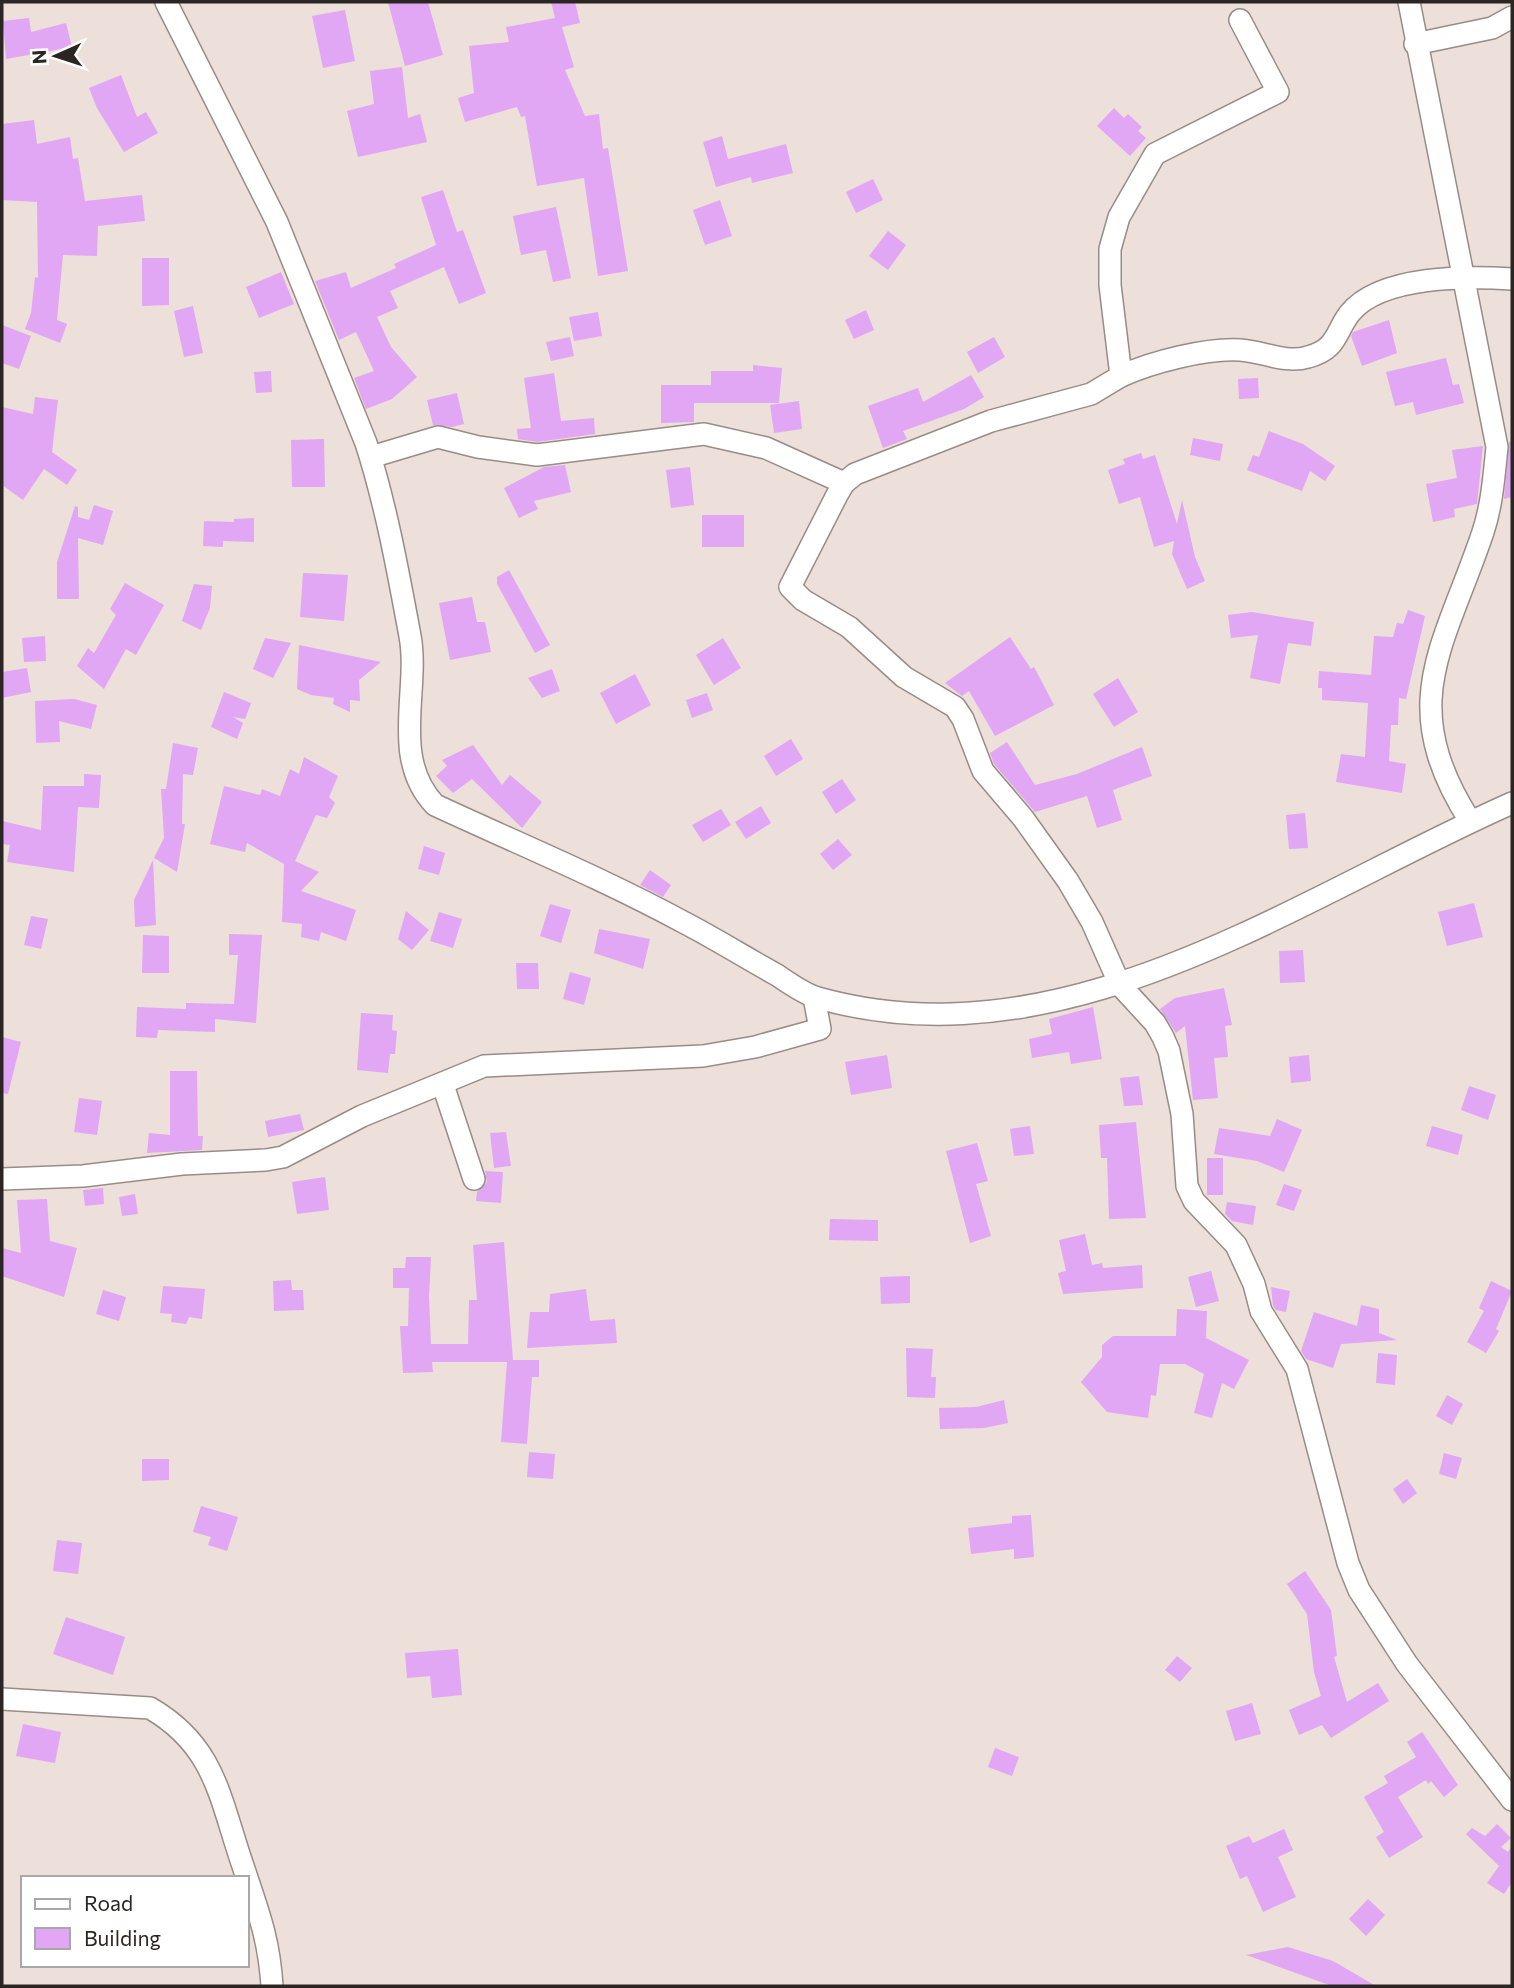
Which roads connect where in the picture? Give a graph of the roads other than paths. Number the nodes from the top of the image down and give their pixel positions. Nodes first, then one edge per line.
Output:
1 (166, 2) edge
2 (1409, 2) edge
3 (1512, 17) edge
4 (1240, 20) dead end
5 (1415, 44) junction
6 (1461, 275) junction
7 (1512, 279) edge
8 (1121, 376) junction
9 (371, 457) junction
10 (844, 483) junction
11 (1512, 803) edge
12 (1470, 821) junction
13 (1120, 985) junction
14 (814, 997) junction
15 (443, 1085) junction
16 (2, 1179) edge
17 (474, 1179) dead end
18 (2, 1699) edge
19 (1512, 1800) edge
20 (247, 1876) edge
21 (248, 1879) edge
22 (272, 1986) edge

1 - 9 street
2 - 5 street
3 - 5 street
4 - 8 street
5 - 6 street
6 - 7 street
6 - 8 street
6 - 12 street
8 - 10 street
9 - 10 street
9 - 14 street
10 - 13 street
11 - 12 street
12 - 13 street
13 - 14 street
13 - 19 street
14 - 15 street
15 - 16 street
15 - 17 street
18 - 20 street
21 - 22 street

